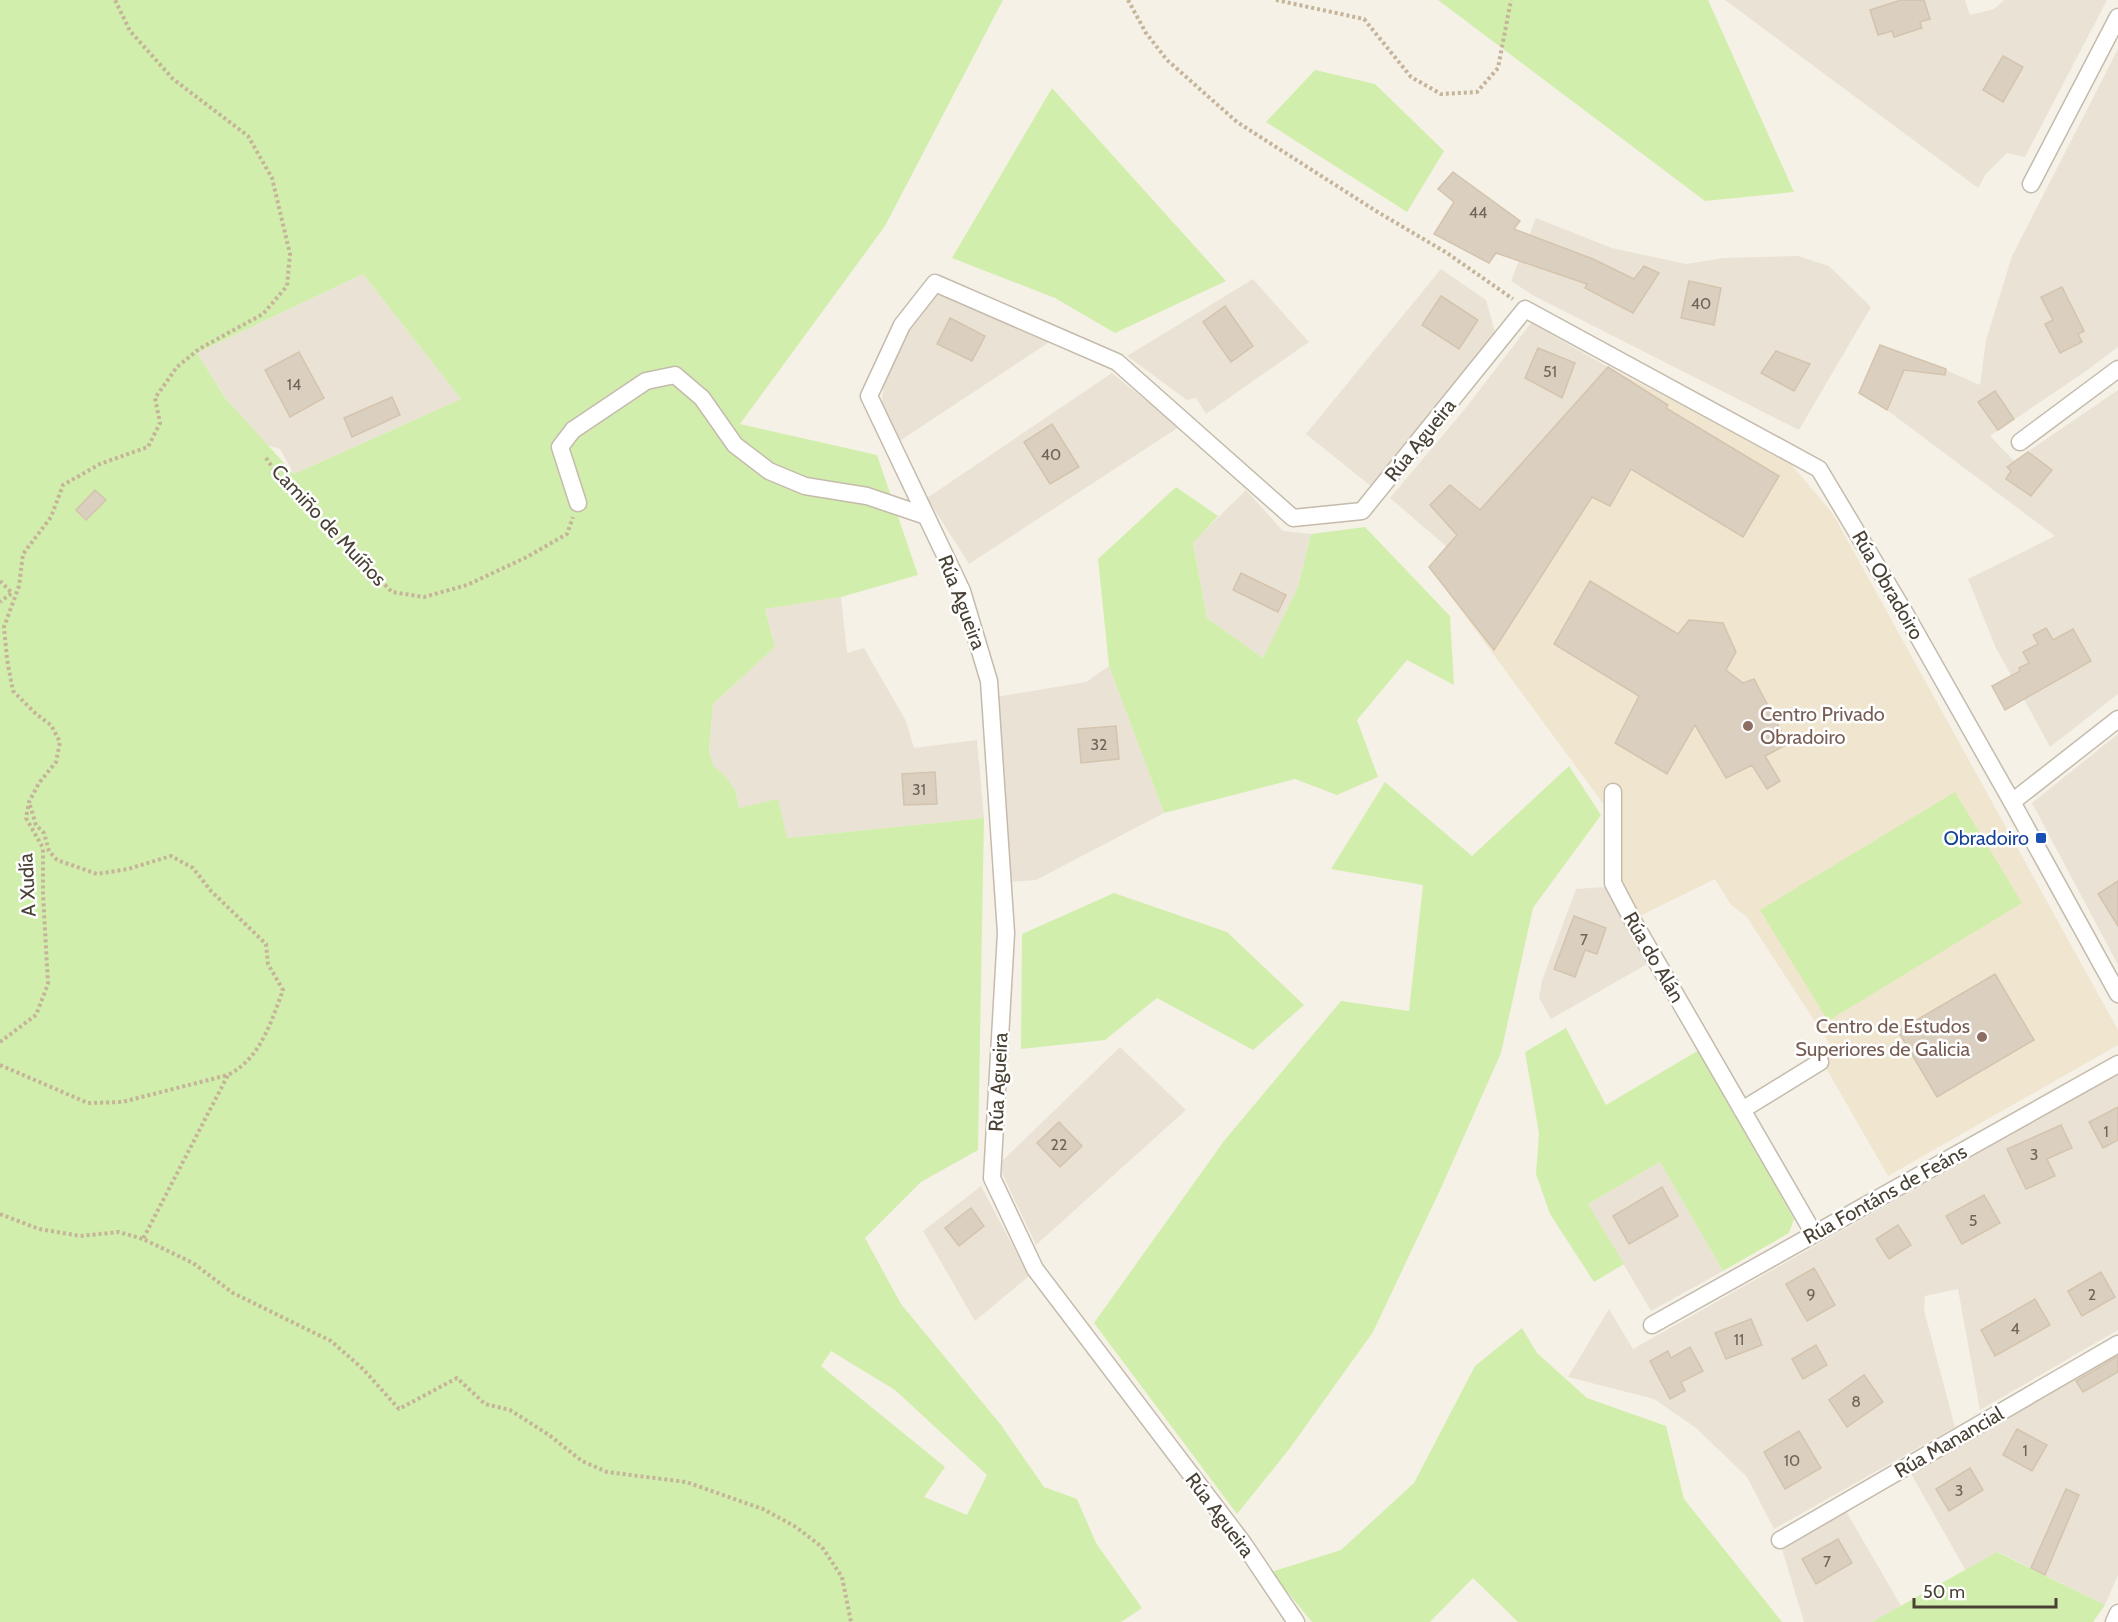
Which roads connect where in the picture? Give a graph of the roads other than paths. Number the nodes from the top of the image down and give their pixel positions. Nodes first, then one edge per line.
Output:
1 (2118, 17) edge
2 (2031, 184) dead end
3 (1525, 309) joint
4 (2118, 369) edge
5 (2020, 441) dead end
6 (578, 503) road end
7 (926, 516) junction
8 (2118, 719) edge
9 (1613, 792) dead end
10 (2012, 802) junction
11 (2118, 994) edge
12 (1820, 1062) dead end
13 (2118, 1064) edge
14 (1742, 1110) junction
15 (1814, 1234) junction
16 (1652, 1325) dead end
17 (2118, 1344) edge
18 (1779, 1540) dead end
19 (2118, 1613) edge
20 (1296, 1622) edge
21 (2114, 1622) edge

1 - 2 street
3 - 7 street, Rúa Agueira
3 - 10 street, Rúa Obradoiro
4 - 5 street
6 - 7 street
7 - 20 street, Rúa Agueira
8 - 10 street
9 - 14 street, Rúa do Alán
10 - 11 street, Rúa Obradoiro
12 - 14 street
13 - 15 street, Rúa Fontáns de Feáns
14 - 15 street, Rúa do Alán
15 - 16 street, Rúa Fontáns de Feáns
17 - 18 street, Rúa Manancial
19 - 21 street

